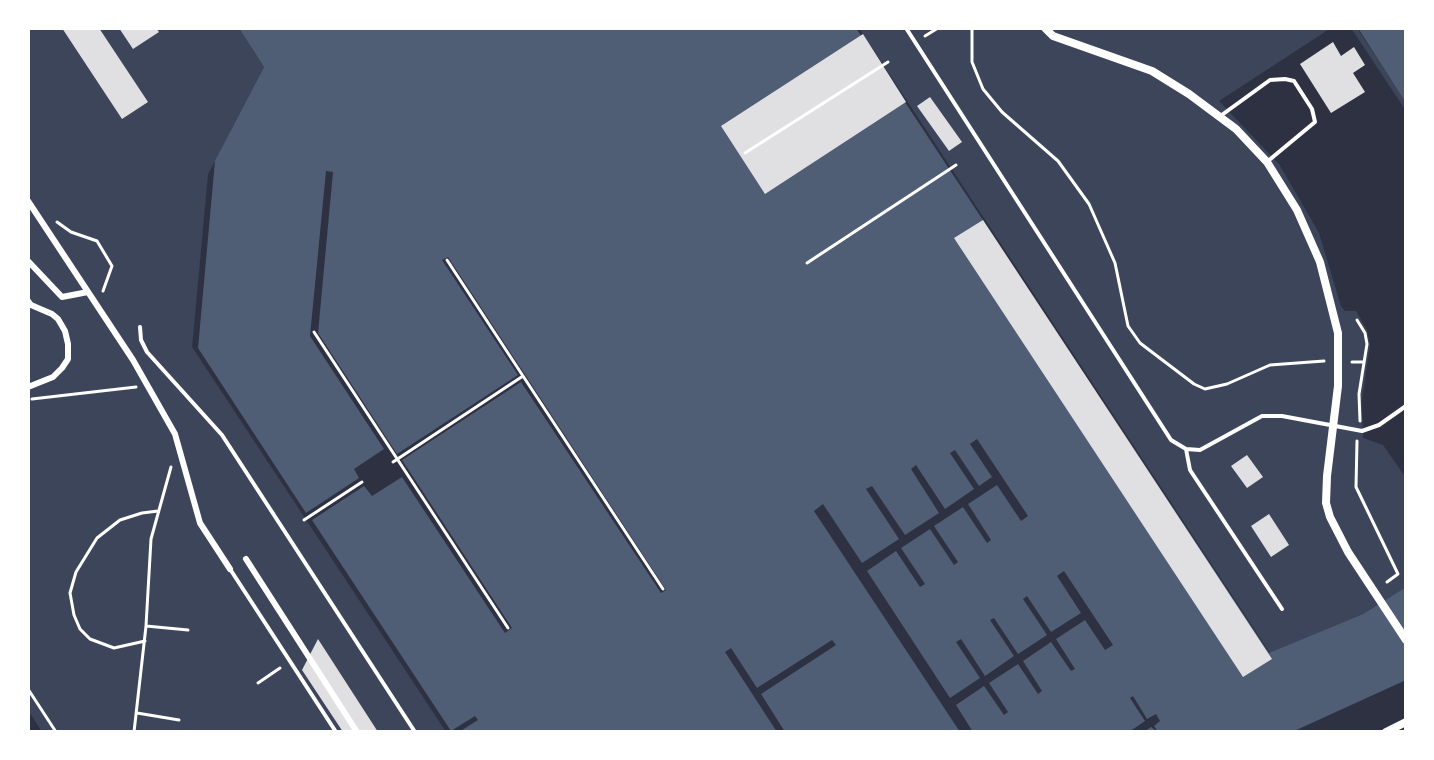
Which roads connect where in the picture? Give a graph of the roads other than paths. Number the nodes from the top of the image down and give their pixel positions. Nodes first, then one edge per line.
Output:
1 (906, 28) edge
2 (1045, 28) edge
3 (1218, 118) junction
4 (1267, 162) junction
5 (30, 204) edge
6 (28, 261) edge
7 (88, 292) junction
8 (28, 301) edge
9 (140, 327) dead end
10 (28, 387) edge
11 (1406, 406) edge
12 (1333, 426) junction
13 (1186, 449) junction
14 (246, 559) dead end
15 (230, 569) joint
16 (1282, 609) dead end
17 (1406, 640) edge
18 (1406, 722) edge
19 (336, 732) edge
20 (357, 732) edge
21 (415, 732) edge
22 (1386, 732) edge

1 - 13 lane
2 - 3 street
3 - 4 street
3 - 4 lane
4 - 12 street
5 - 7 street
6 - 7 street
7 - 15 street
8 - 10 street
9 - 21 lane
11 - 12 lane
12 - 13 lane
12 - 17 street
13 - 16 lane
14 - 20 street
15 - 19 lane
18 - 22 street

